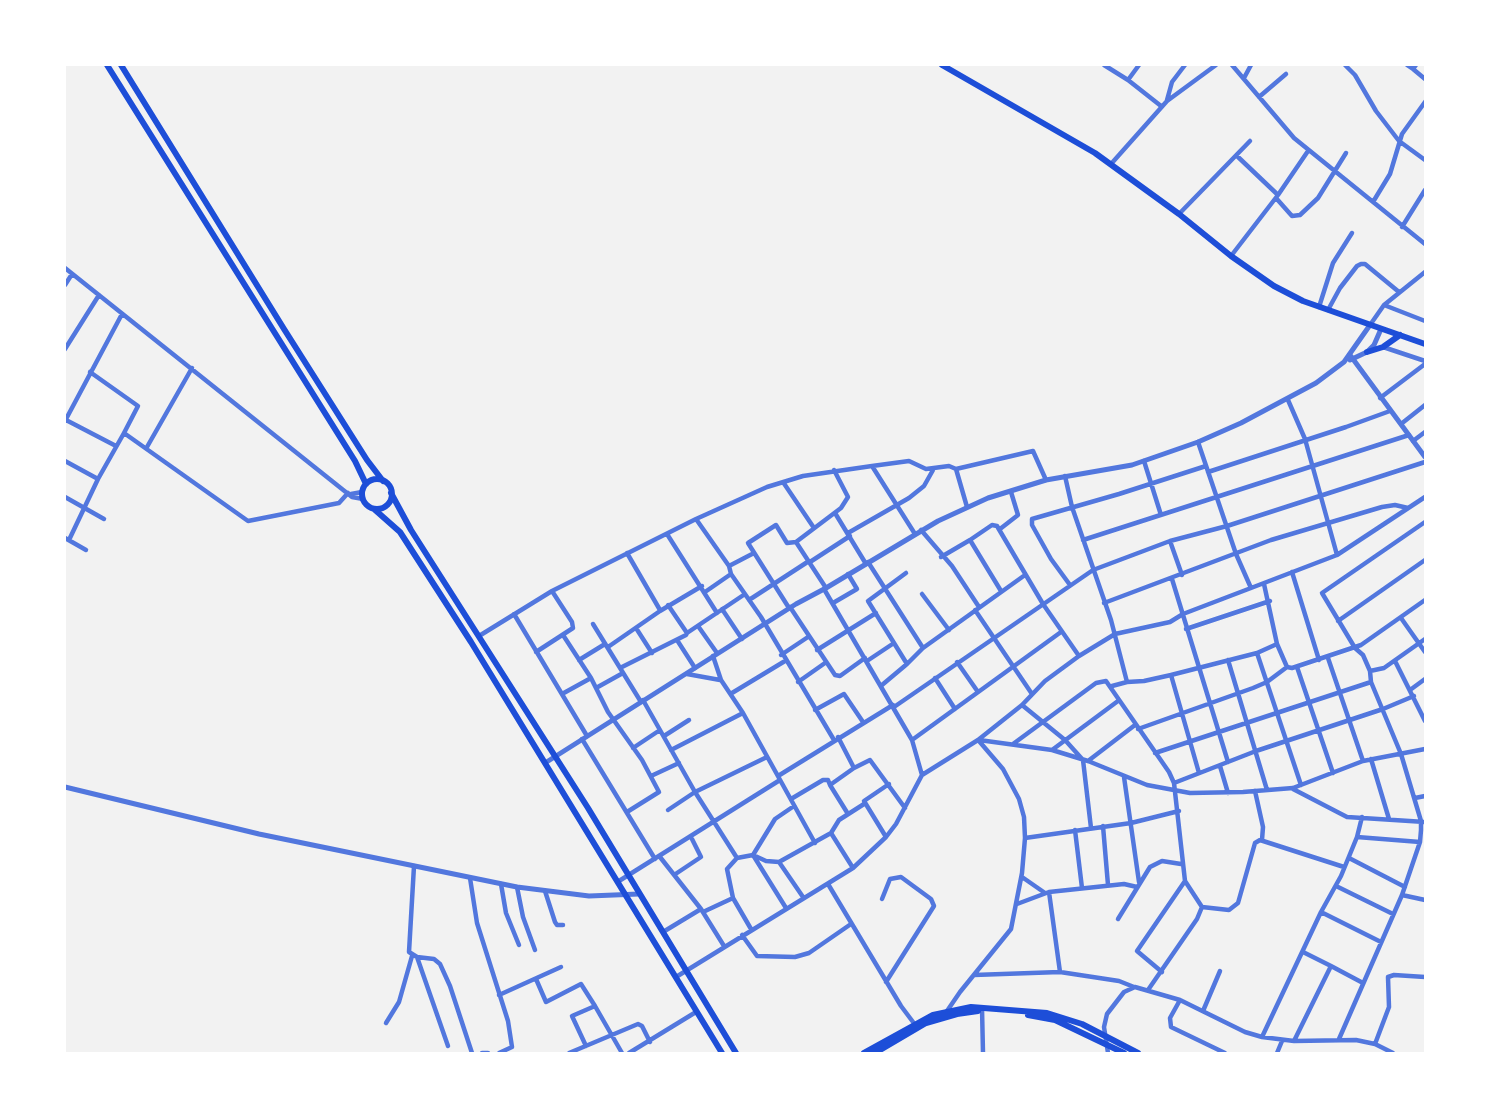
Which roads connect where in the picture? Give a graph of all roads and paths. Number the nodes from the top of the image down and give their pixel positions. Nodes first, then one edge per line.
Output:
1 (107, 65) edge
2 (121, 65) edge
3 (943, 65) edge
4 (1104, 65) edge
5 (1139, 65) edge
6 (1185, 65) edge
7 (1216, 65) edge
8 (1232, 65) edge
9 (1251, 65) edge
10 (1345, 65) edge
11 (1407, 65) edge
12 (1415, 67) edge
13 (1286, 74) dead end
14 (1244, 78) junction
15 (1128, 79) junction
16 (1425, 79) edge
17 (1259, 97) junction
18 (1167, 101) junction
19 (1425, 102) edge
20 (1161, 106) junction
21 (1250, 141) dead end
22 (1399, 141) junction
23 (1308, 151) junction
24 (1346, 153) dead end
25 (1237, 156) junction
26 (1425, 160) edge
27 (1111, 163) junction
28 (1335, 171) junction
29 (1425, 190) edge
30 (1277, 196) junction
31 (1373, 202) junction
32 (1179, 214) junction
33 (1402, 227) junction
34 (1352, 233) dead end
35 (1425, 244) edge
36 (1231, 256) junction
37 (65, 268) edge
38 (1425, 272) edge
39 (72, 274) junction
40 (65, 285) edge
41 (1399, 292) junction
42 (99, 295) junction
43 (1384, 305) junction
44 (1319, 307) junction
45 (1328, 310) junction
46 (122, 314) junction
47 (1425, 320) edge
48 (1370, 325) junction
49 (1381, 329) junction
50 (1400, 335) junction
51 (1425, 344) edge
52 (1383, 347) junction
53 (65, 349) edge
54 (1367, 352) junction
55 (1352, 357) junction
56 (1425, 363) edge
57 (192, 368) junction
58 (90, 372) junction
59 (1380, 398) junction
60 (1288, 400) junction
61 (1425, 405) edge
62 (1390, 411) junction
63 (65, 421) edge
64 (1401, 424) junction
65 (1425, 432) edge
66 (124, 433) junction
67 (1411, 438) junction
68 (1305, 439) junction
69 (1198, 442) junction
70 (116, 446) junction
71 (147, 447) junction
72 (65, 460) edge
73 (1425, 460) edge
74 (1144, 461) junction
75 (872, 466) junction
76 (1312, 466) junction
77 (1207, 469) junction
78 (834, 470) junction
79 (933, 470) junction
80 (956, 470) junction
81 (1065, 476) junction
82 (98, 479) junction
83 (1046, 480) junction
84 (383, 481) junction
85 (783, 481) junction
86 (1152, 483) junction
87 (366, 484) junction
88 (1011, 492) junction
89 (391, 493) junction
90 (349, 494) junction
91 (1321, 495) junction
92 (362, 496) junction
93 (1217, 496) junction
94 (65, 497) edge
95 (1425, 497) edge
96 (897, 504) junction
97 (967, 507) junction
98 (1072, 507) junction
99 (85, 508) junction
100 (1408, 508) junction
101 (374, 509) junction
102 (835, 513) junction
103 (1161, 515) junction
104 (104, 519) dead end
105 (696, 519) junction
106 (1425, 522) edge
107 (1328, 523) junction
108 (1227, 526) junction
109 (814, 528) junction
110 (1000, 529) junction
111 (918, 532) junction
112 (667, 534) junction
113 (849, 535) junction
114 (67, 539) edge
115 (970, 540) junction
116 (1083, 540) junction
117 (1170, 541) junction
118 (796, 542) junction
119 (86, 550) dead end
120 (754, 552) junction
121 (627, 553) junction
122 (1236, 554) junction
123 (1338, 555) junction
124 (941, 556) junction
125 (1425, 560) edge
126 (810, 562) junction
127 (867, 563) junction
128 (729, 566) junction
129 (1093, 570) junction
130 (1292, 572) junction
131 (906, 573) dead end
132 (731, 574) junction
133 (848, 574) junction
134 (1025, 575) junction
135 (1182, 575) junction
136 (1172, 579) junction
137 (774, 584) junction
138 (1264, 584) junction
139 (1070, 585) junction
140 (702, 586) junction
141 (886, 588) junction
142 (1251, 588) junction
143 (825, 589) junction
144 (1001, 591) junction
145 (552, 592) junction
146 (705, 592) junction
147 (745, 594) junction
148 (922, 594) dead end
149 (749, 600) junction
150 (1425, 600) edge
151 (1270, 601) junction
152 (833, 603) junction
153 (1104, 603) junction
154 (1043, 604) junction
155 (668, 605) junction
156 (789, 608) junction
157 (977, 609) junction
158 (660, 611) junction
159 (719, 611) junction
160 (876, 613) junction
161 (514, 614) junction
162 (1183, 614) junction
163 (1401, 618) junction
164 (1338, 621) junction
165 (593, 624) dead end
166 (764, 624) junction
167 (698, 626) junction
168 (636, 628) junction
169 (1186, 629) junction
170 (848, 630) junction
171 (949, 630) junction
172 (1061, 632) junction
173 (687, 633) junction
174 (1115, 634) junction
175 (563, 635) junction
176 (479, 636) junction
177 (808, 637) junction
178 (993, 637) junction
179 (741, 639) junction
180 (1425, 639) edge
181 (677, 640) junction
182 (894, 643) junction
183 (1277, 644) junction
184 (1419, 644) junction
185 (606, 645) junction
186 (923, 648) junction
187 (1355, 648) junction
188 (817, 650) junction
189 (537, 652) junction
190 (1425, 652) edge
191 (652, 653) junction
192 (1257, 653) junction
193 (715, 654) junction
194 (781, 655) junction
195 (1079, 656) junction
196 (1328, 658) junction
197 (579, 660) junction
198 (866, 660) junction
199 (1228, 660) junction
200 (1319, 660) junction
201 (785, 661) junction
202 (1395, 661) junction
203 (957, 662) junction
204 (825, 663) junction
205 (908, 664) junction
206 (1013, 666) junction
207 (620, 667) junction
208 (1287, 667) junction
209 (1297, 667) junction
210 (695, 668) junction
211 (1198, 668) junction
212 (1370, 671) junction
213 (623, 673) junction
214 (687, 674) junction
215 (1171, 676) junction
216 (590, 678) junction
217 (935, 678) junction
218 (1425, 679) edge
219 (721, 680) junction
220 (798, 681) junction
221 (1371, 681) junction
222 (1127, 682) junction
223 (1267, 682) junction
224 (882, 685) junction
225 (1112, 687) junction
226 (596, 688) junction
227 (1340, 691) junction
228 (978, 692) junction
229 (732, 693) junction
230 (1237, 693) junction
231 (1412, 693) junction
232 (562, 694) junction
233 (1032, 694) junction
234 (642, 701) junction
235 (1118, 701) junction
236 (1309, 702) junction
237 (1209, 704) junction
238 (1023, 705) junction
239 (893, 706) junction
240 (955, 709) junction
241 (1383, 709) junction
242 (816, 710) junction
243 (743, 713) junction
244 (1279, 713) junction
245 (1181, 714) junction
246 (613, 719) junction
247 (690, 720) dead end
248 (1349, 720) junction
249 (1425, 720) edge
250 (863, 722) junction
251 (1044, 722) junction
252 (1247, 724) junction
253 (1136, 727) junction
254 (660, 730) junction
255 (1318, 730) junction
256 (1219, 732) junction
257 (664, 736) junction
258 (584, 737) junction
259 (836, 738) junction
260 (912, 740) junction
261 (978, 740) junction
262 (1065, 740) junction
263 (1287, 741) junction
264 (1190, 743) junction
265 (1013, 744) junction
266 (633, 748) junction
267 (1425, 749) edge
268 (671, 750) junction
269 (1052, 750) junction
270 (1256, 751) junction
271 (1155, 753) junction
272 (1401, 754) junction
273 (555, 756) junction
274 (767, 757) junction
275 (1371, 759) junction
276 (1085, 760) junction
277 (1363, 761) junction
278 (679, 762) junction
279 (1228, 762) junction
280 (545, 763) junction
281 (1220, 765) junction
282 (854, 768) junction
283 (1199, 773) junction
284 (1333, 773) junction
285 (922, 775) junction
286 (651, 776) junction
287 (1124, 777) junction
288 (779, 778) junction
289 (1174, 783) junction
290 (888, 784) junction
291 (830, 785) junction
292 (1301, 785) junction
293 (65, 787) edge
294 (1293, 788) junction
295 (1267, 790) junction
296 (1255, 791) junction
297 (695, 792) junction
298 (1176, 792) junction
299 (1228, 793) junction
300 (1425, 796) edge
301 (1415, 798) junction
302 (791, 799) junction
303 (864, 804) junction
304 (794, 806) junction
305 (905, 808) junction
306 (668, 810) dead end
307 (1178, 811) junction
308 (627, 812) junction
309 (848, 814) junction
310 (1362, 817) junction
311 (1389, 818) junction
312 (713, 820) junction
313 (1423, 821) edge
314 (1131, 822) junction
315 (1103, 826) junction
316 (1091, 828) junction
317 (1075, 830) junction
318 (831, 834) junction
319 (1357, 836) junction
320 (691, 837) junction
321 (886, 837) junction
322 (1025, 838) junction
323 (1262, 840) junction
324 (1420, 842) junction
325 (815, 843) junction
326 (753, 855) junction
327 (658, 858) junction
328 (737, 858) junction
329 (1349, 858) junction
330 (779, 862) junction
331 (1181, 864) junction
332 (414, 866) junction
333 (1344, 867) junction
334 (853, 868) junction
335 (673, 875) junction
336 (628, 876) junction
337 (1022, 877) junction
338 (470, 878) junction
339 (619, 881) junction
340 (1185, 881) junction
341 (501, 884) junction
342 (828, 884) junction
343 (1138, 884) junction
344 (1108, 885) junction
345 (1336, 886) junction
346 (517, 887) junction
347 (1405, 887) junction
348 (1082, 888) junction
349 (545, 891) junction
350 (1048, 892) junction
351 (639, 894) junction
352 (1402, 895) junction
353 (626, 896) junction
354 (803, 897) junction
355 (733, 898) junction
356 (883, 899) dead end
357 (1425, 900) edge
358 (1017, 904) junction
359 (1202, 907) junction
360 (786, 908) junction
361 (702, 910) junction
362 (1321, 912) junction
363 (1392, 914) junction
364 (1118, 919) dead end
365 (851, 924) junction
366 (563, 925) dead end
367 (751, 930) junction
368 (661, 932) junction
369 (742, 935) junction
370 (1381, 942) junction
371 (519, 945) dead end
372 (724, 946) junction
373 (535, 950) dead end
374 (1303, 952) junction
375 (414, 957) junction
376 (561, 967) dead end
377 (1331, 967) junction
378 (685, 971) junction
379 (1220, 971) dead end
380 (1060, 972) junction
381 (1162, 972) junction
382 (974, 975) junction
383 (675, 977) junction
384 (1425, 977) edge
385 (536, 979) junction
386 (886, 982) junction
387 (1363, 983) junction
388 (1135, 987) junction
389 (1148, 990) junction
390 (499, 995) junction
391 (1180, 1000) junction
392 (595, 1006) junction
393 (982, 1009) junction
394 (947, 1011) junction
395 (1203, 1011) junction
396 (696, 1012) junction
397 (386, 1023) dead end
398 (916, 1026) junction
399 (611, 1035) junction
400 (1262, 1037) junction
401 (1105, 1039) junction
402 (1339, 1039) junction
403 (1282, 1041) junction
404 (1294, 1041) junction
405 (650, 1042) junction
406 (1375, 1044) junction
407 (448, 1046) dead end
408 (586, 1046) junction
409 (472, 1053) edge
410 (482, 1053) edge
411 (488, 1053) edge
412 (499, 1053) edge
413 (569, 1053) edge
414 (621, 1053) edge
415 (629, 1053) edge
416 (722, 1053) edge
417 (736, 1053) edge
418 (864, 1053) edge
419 (875, 1053) edge
420 (983, 1053) edge
421 (1108, 1053) edge
422 (1124, 1053) edge
423 (1138, 1053) edge
424 (1225, 1053) edge
425 (1278, 1053) edge
426 (1393, 1053) edge

1 - 87 main road
2 - 84 main road
3 - 27 main road
4 - 15 street
5 - 15 street
6 - 18 street
7 - 18 street
8 - 14 street
9 - 14 street
10 - 22 street
11 - 12 street
12 - 16 street
13 - 17 street
14 - 17 street
15 - 20 street
17 - 23 street
18 - 20 street
19 - 22 street
20 - 27 street
21 - 25 street
22 - 26 street
22 - 31 street
23 - 28 street
23 - 30 street
24 - 28 street
25 - 30 street
25 - 32 street
27 - 32 main road
28 - 30 street
28 - 31 street
29 - 33 street
30 - 36 street
31 - 33 street
32 - 36 main road
33 - 35 street
34 - 44 street
36 - 44 main road
37 - 39 street
38 - 41 street
39 - 40 street
39 - 42 street
41 - 43 street
41 - 45 street
42 - 46 street
42 - 53 street
43 - 47 street
43 - 48 street
44 - 45 main road
45 - 48 main road
46 - 57 street
46 - 58 street
48 - 49 main road
48 - 55 street
49 - 50 main road
49 - 54 street
50 - 51 main road
50 - 52 main road
52 - 54 main road
52 - 56 street
54 - 55 street
55 - 59 street
55 - 60 street
56 - 59 street
57 - 71 street
57 - 90 street
58 - 63 street
58 - 66 street
59 - 62 street
60 - 68 street
60 - 69 street
61 - 64 street
62 - 64 street
62 - 68 street
63 - 70 street
64 - 67 street
65 - 67 street
66 - 70 street
66 - 71 street
67 - 73 street
67 - 76 street
68 - 76 street
68 - 77 street
69 - 74 street
69 - 77 street
70 - 82 street
71 - 90 street
72 - 82 street
73 - 91 street
74 - 81 street
74 - 86 street
75 - 78 street
75 - 79 street
75 - 96 street
76 - 91 street
76 - 93 street
77 - 86 street
77 - 93 street
78 - 85 street
78 - 102 street
79 - 80 street
79 - 96 street
80 - 83 street
80 - 97 street
81 - 83 street
81 - 98 street
82 - 99 street
83 - 88 street
84 - 87 main road
84 - 89 main road
85 - 105 street
85 - 109 street
86 - 98 street
86 - 103 street
87 - 92 main road
88 - 97 street
88 - 110 street
89 - 101 main road
89 - 176 main road
90 - 92 street
91 - 107 street
91 - 108 street
92 - 101 main road
93 - 103 street
93 - 108 street
94 - 99 street
95 - 100 street
96 - 111 street
96 - 113 street
97 - 111 street
98 - 116 street
98 - 139 street
99 - 104 street
99 - 114 street
100 - 107 street
100 - 123 street
101 - 280 main road
102 - 109 street
102 - 113 street
103 - 116 street
105 - 112 street
105 - 128 street
106 - 164 street
107 - 122 street
107 - 123 street
108 - 117 street
108 - 122 street
109 - 118 street
110 - 115 street
110 - 134 street
111 - 124 street
111 - 127 street
112 - 121 street
112 - 140 street
113 - 126 street
113 - 127 street
114 - 119 street
115 - 124 street
115 - 144 street
116 - 129 street
117 - 129 street
117 - 135 street
118 - 120 street
118 - 126 street
120 - 128 street
120 - 137 street
121 - 145 street
121 - 158 street
122 - 135 street
122 - 142 street
123 - 130 street
124 - 157 street
125 - 164 street
126 - 137 street
126 - 143 street
127 - 133 street
127 - 141 street
128 - 132 street
129 - 139 street
129 - 153 street
130 - 138 street
130 - 200 street
131 - 141 street
132 - 146 street
132 - 147 street
133 - 143 street
133 - 152 street
134 - 144 street
134 - 154 street
135 - 136 street
136 - 153 street
136 - 162 street
137 - 149 street
137 - 156 street
138 - 142 street
138 - 151 street
139 - 154 street
140 - 146 street
140 - 155 street
141 - 160 street
141 - 186 street
142 - 162 street
143 - 152 street
143 - 156 street
144 - 157 street
145 - 161 street
145 - 175 street
146 - 159 street
147 - 149 street
147 - 159 street
148 - 171 street
149 - 166 street
150 - 163 street
151 - 169 street
151 - 183 street
152 - 170 street
153 - 174 street
154 - 172 street
154 - 178 street
155 - 158 street
155 - 173 street
156 - 166 street
156 - 177 street
157 - 171 street
157 - 178 street
158 - 168 street
159 - 167 street
159 - 179 street
160 - 170 street
160 - 182 street
161 - 176 street
161 - 189 street
162 - 169 street
162 - 174 street
163 - 184 street
163 - 187 street
164 - 187 street
165 - 185 street
166 - 179 street
166 - 194 street
167 - 173 street
167 - 193 street
168 - 185 street
168 - 191 street
169 - 211 street
170 - 188 street
170 - 198 street
171 - 186 street
172 - 195 street
172 - 206 street
173 - 181 street
174 - 195 street
174 - 222 street
175 - 189 street
175 - 197 street
176 - 273 main road
177 - 188 street
177 - 194 street
178 - 203 street
178 - 206 street
179 - 193 street
180 - 184 street
181 - 191 street
181 - 210 street
182 - 198 street
182 - 205 street
183 - 192 street
183 - 208 street
184 - 190 street
184 - 202 street
185 - 197 street
185 - 207 street
186 - 205 street
187 - 196 street
187 - 212 street
188 - 204 street
189 - 232 street
191 - 207 street
192 - 199 street
192 - 223 street
193 - 210 street
193 - 219 street
194 - 201 street
195 - 233 street
196 - 200 street
196 - 227 street
197 - 216 street
198 - 204 street
198 - 224 street
199 - 211 street
199 - 230 street
200 - 209 street
201 - 220 street
201 - 229 street
202 - 212 street
202 - 231 street
203 - 217 street
203 - 228 street
204 - 220 street
205 - 224 street
206 - 228 street
206 - 233 street
207 - 213 street
208 - 209 street
208 - 223 street
209 - 236 street
210 - 214 street
211 - 215 street
211 - 237 street
212 - 221 street
213 - 226 street
213 - 234 street
214 - 219 street
214 - 234 street
215 - 222 street
215 - 245 street
216 - 226 street
216 - 232 street
217 - 239 street
217 - 240 street
218 - 231 street
219 - 229 street
220 - 242 street
221 - 227 street
221 - 241 street
222 - 225 street
223 - 230 street
223 - 244 street
224 - 239 street
225 - 235 street
225 - 251 street
226 - 246 street
227 - 236 street
227 - 248 street
228 - 240 street
229 - 243 street
230 - 237 street
230 - 252 street
231 - 241 street
231 - 249 street
232 - 258 street
233 - 238 street
234 - 246 street
234 - 254 street
235 - 253 street
235 - 262 street
236 - 244 street
236 - 255 street
237 - 245 street
237 - 256 street
238 - 251 street
238 - 261 street
239 - 250 street
239 - 260 street
240 - 260 street
241 - 248 street
241 - 272 street
242 - 250 street
242 - 259 street
243 - 268 street
243 - 274 street
244 - 252 street
244 - 263 street
245 - 253 street
245 - 264 street
246 - 258 street
246 - 266 street
247 - 257 street
248 - 255 street
248 - 277 street
250 - 259 street
251 - 262 street
251 - 265 street
252 - 256 street
252 - 270 street
253 - 271 street
253 - 276 street
254 - 257 street
254 - 266 street
255 - 263 street
255 - 284 street
256 - 264 street
256 - 279 street
257 - 268 street
258 - 273 street
258 - 308 street
259 - 282 street
259 - 288 street
260 - 285 street
261 - 265 street
261 - 285 street
261 - 322 street
262 - 269 street
262 - 276 street
263 - 270 street
263 - 292 street
264 - 271 street
264 - 283 street
265 - 269 street
266 - 286 street
267 - 272 street
268 - 278 street
269 - 276 street
270 - 279 street
270 - 295 street
271 - 289 street
272 - 275 street
272 - 301 street
273 - 280 street
273 - 336 main road
274 - 288 street
274 - 297 street
275 - 277 street
275 - 311 street
276 - 287 street
276 - 316 street
277 - 284 street
278 - 286 street
278 - 297 street
279 - 281 street
280 - 339 main road
281 - 283 street
281 - 299 street
282 - 290 street
282 - 291 street
283 - 289 street
284 - 292 street
285 - 305 street
286 - 308 street
287 - 298 street
287 - 314 street
288 - 302 street
288 - 312 street
289 - 298 street
290 - 303 street
290 - 305 street
291 - 302 street
291 - 309 street
292 - 294 street
293 - 332 street
294 - 295 street
294 - 310 street
295 - 296 street
296 - 299 street
296 - 323 street
297 - 306 street
297 - 312 street
298 - 299 street
298 - 307 street
300 - 301 street
301 - 313 street
302 - 304 street
303 - 309 street
303 - 321 street
304 - 325 street
304 - 326 street
305 - 321 street
307 - 314 street
307 - 331 street
308 - 327 street
309 - 318 street
310 - 311 street
310 - 319 street
311 - 313 street
312 - 320 street
312 - 328 street
313 - 324 street
314 - 315 street
314 - 343 street
315 - 316 street
315 - 344 street
316 - 317 street
317 - 322 street
317 - 348 street
318 - 325 street
318 - 334 street
319 - 324 street
319 - 329 street
320 - 327 street
320 - 335 street
321 - 334 street
322 - 337 street
323 - 333 street
323 - 359 street
324 - 347 street
325 - 330 street
326 - 328 street
326 - 330 street
326 - 360 street
327 - 335 street
327 - 336 street
328 - 355 street
329 - 333 street
329 - 347 street
330 - 354 street
331 - 340 street
331 - 343 street
332 - 338 street
332 - 375 street
333 - 345 street
334 - 342 street
335 - 361 street
336 - 339 street
336 - 351 main road
337 - 350 street
337 - 358 street
338 - 341 street
338 - 390 street
339 - 353 main road
340 - 359 street
340 - 381 street
341 - 346 street
341 - 371 street
342 - 354 street
342 - 365 street
343 - 344 street
343 - 364 street
344 - 348 street
345 - 362 street
345 - 363 street
346 - 349 street
346 - 373 street
347 - 352 street
348 - 350 street
349 - 353 street
349 - 366 street
350 - 358 street
350 - 380 street
351 - 353 street
351 - 368 main road
352 - 357 street
352 - 363 street
353 - 383 main road
354 - 360 street
355 - 361 street
355 - 367 street
356 - 386 street
358 - 382 street
359 - 381 street
360 - 367 street
361 - 368 street
361 - 372 street
362 - 370 street
362 - 374 street
363 - 370 street
365 - 369 street
365 - 386 street
367 - 369 street
368 - 378 main road
369 - 372 street
370 - 387 street
372 - 378 street
374 - 377 street
374 - 400 street
375 - 397 street
375 - 407 street
375 - 409 street
376 - 385 street
377 - 387 street
377 - 404 street
378 - 383 street
378 - 417 main road
379 - 395 street
380 - 382 street
380 - 388 street
381 - 389 street
382 - 394 street
383 - 396 main road
384 - 406 street
385 - 390 street
385 - 392 street
386 - 398 street
387 - 402 street
388 - 389 street
388 - 401 street
389 - 391 street
390 - 412 street
391 - 395 street
391 - 424 street
392 - 399 street
392 - 408 street
393 - 394 main road
393 - 398 main road
393 - 401 main road
393 - 420 street
394 - 398 main road
395 - 400 street
396 - 405 street
396 - 416 main road
398 - 418 main road
398 - 419 main road
399 - 405 street
399 - 408 street
399 - 414 street
400 - 403 street
401 - 421 street
401 - 422 main road
401 - 423 main road
402 - 404 street
402 - 406 street
403 - 404 street
403 - 425 street
405 - 415 street
406 - 426 street
408 - 413 street
410 - 411 street

